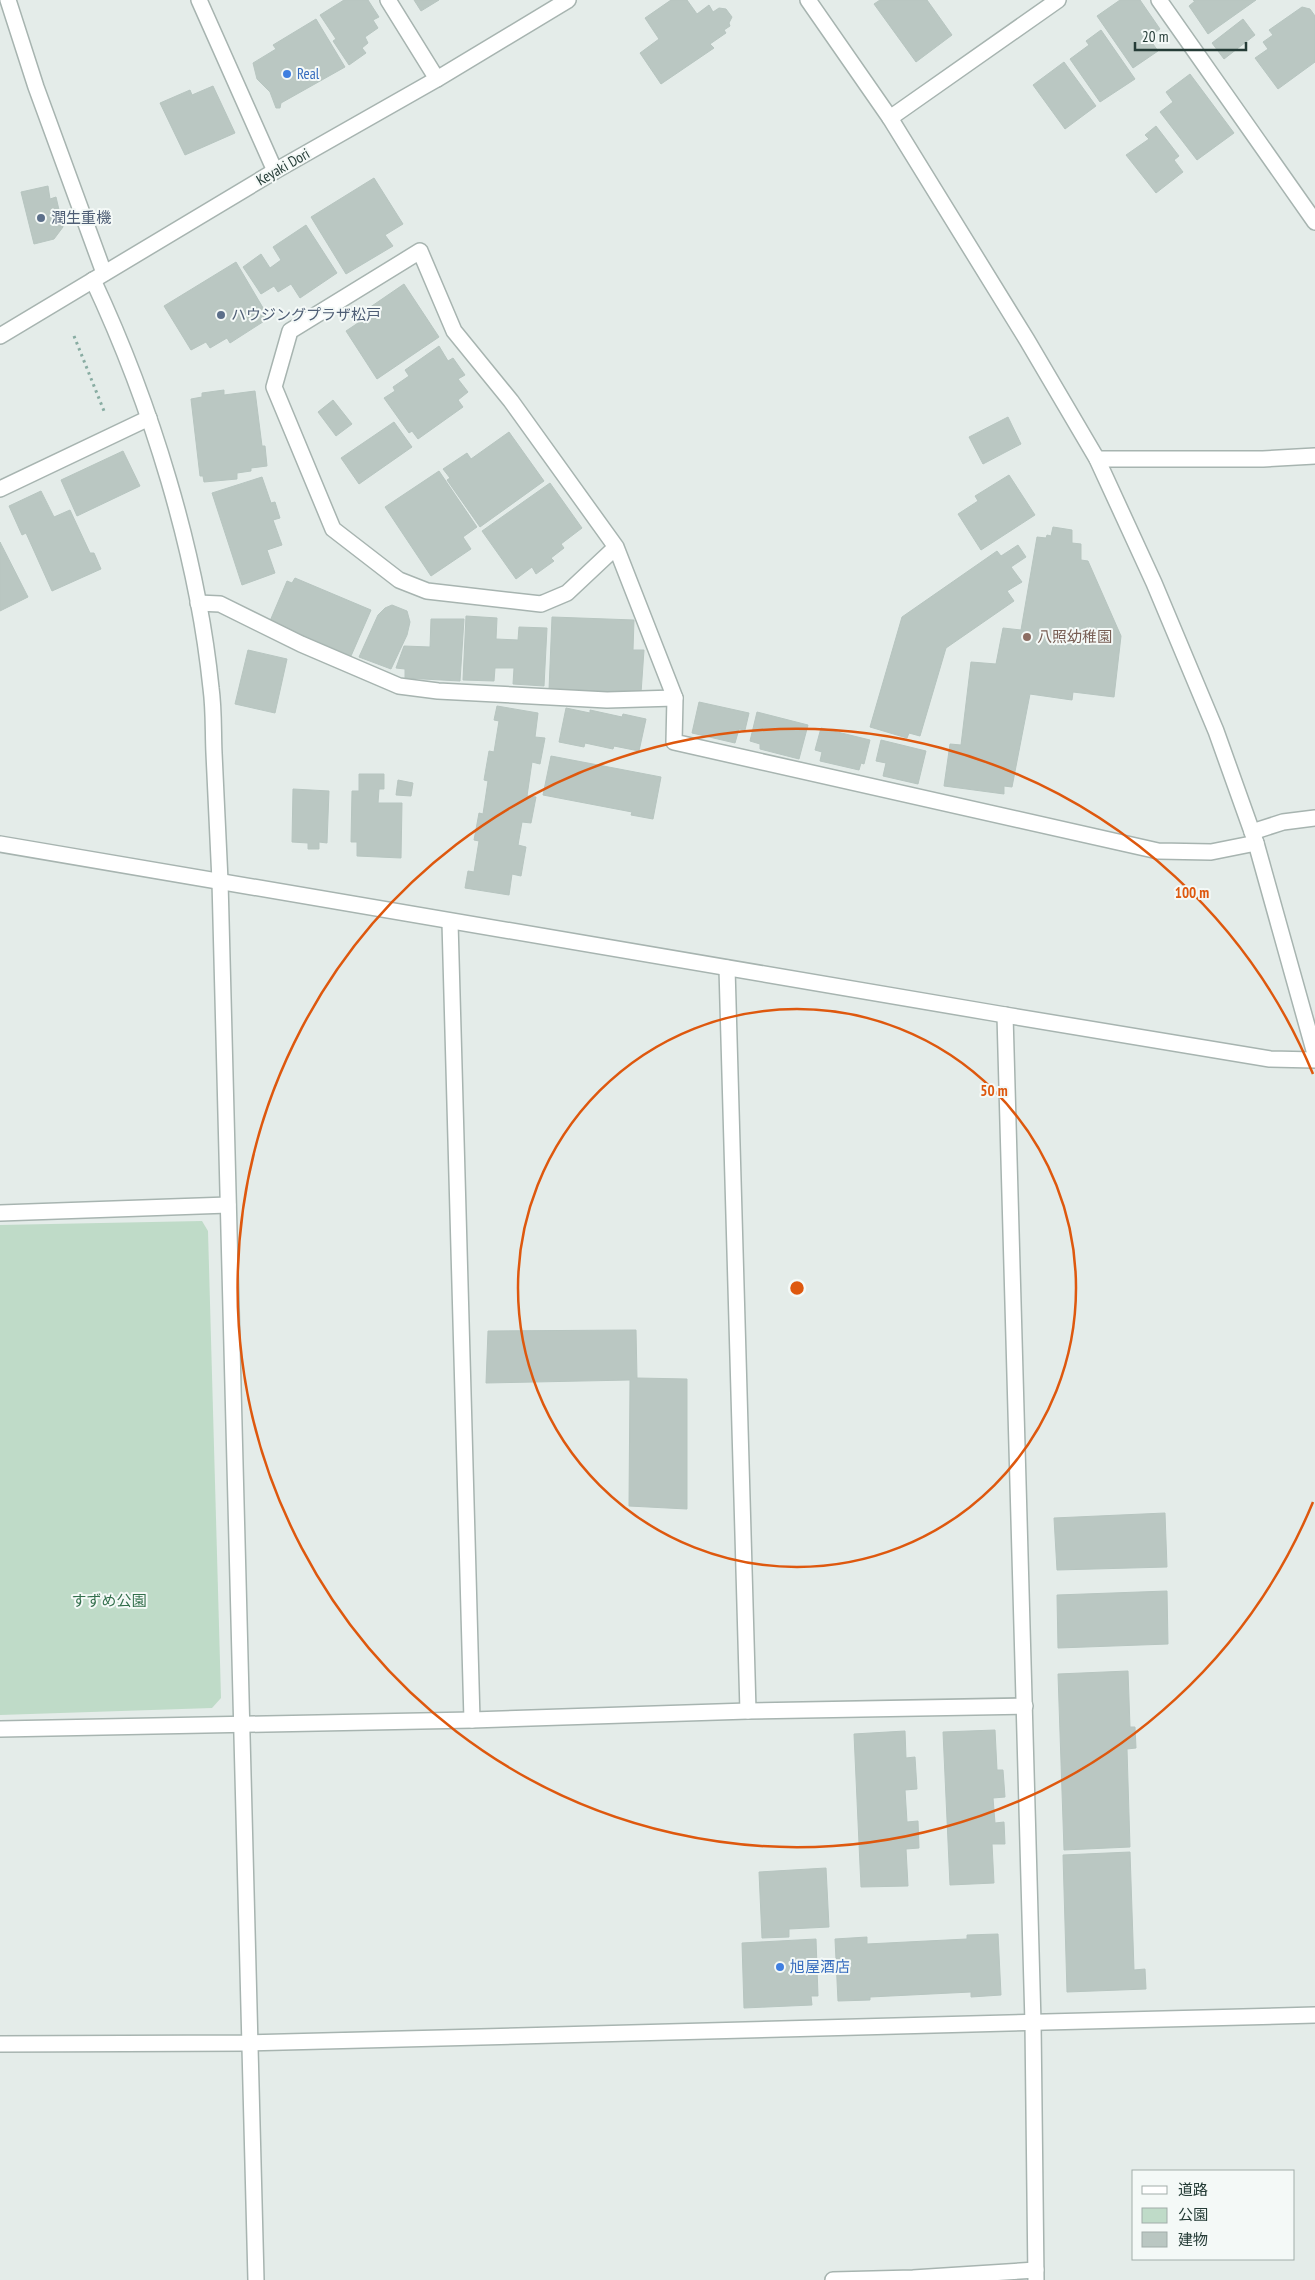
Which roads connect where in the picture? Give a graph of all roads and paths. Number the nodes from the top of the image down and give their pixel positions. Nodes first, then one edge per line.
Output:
1 (8, 0) edge
2 (199, 0) edge
3 (388, 0) edge
4 (568, 0) edge
5 (808, 0) edge
6 (1058, 0) edge
7 (1158, 0) edge
8 (437, 79) junction
9 (890, 118) junction
10 (275, 171) junction
11 (1315, 222) edge
12 (98, 276) junction
13 (0, 336) edge
14 (74, 336) dead end
15 (149, 418) junction
16 (114, 434) junction
17 (1315, 456) edge
18 (1097, 459) junction
19 (0, 489) edge
20 (616, 547) junction
21 (198, 603) junction
22 (675, 698) junction
23 (1315, 818) edge
24 (1254, 838) junction
25 (0, 844) edge
26 (220, 881) junction
27 (450, 922) junction
28 (727, 968) junction
29 (1005, 1016) junction
30 (1315, 1054) edge
31 (1315, 1060) edge
32 (228, 1205) junction
33 (0, 1213) edge
34 (1025, 1706) junction
35 (748, 1711) junction
36 (472, 1720) junction
37 (243, 1724) junction
38 (0, 1729) edge
39 (1315, 2015) edge
40 (1033, 2023) junction
41 (249, 2043) junction
42 (0, 2044) edge
43 (1036, 2275) edge
44 (256, 2280) edge
45 (833, 2280) edge

1 - 12 street
2 - 10 street
3 - 8 street
4 - 8 street, Keyaki Dori
5 - 9 street
6 - 9 street
7 - 11 street
8 - 10 street, Keyaki Dori
9 - 18 street
10 - 12 street, Keyaki Dori
12 - 13 street, Keyaki Dori
12 - 15 street
14 - 16 path
15 - 16 street
15 - 21 street
16 - 19 street
17 - 18 street
18 - 24 street
20 - 20 street
20 - 22 street
21 - 22 street
21 - 26 street
22 - 24 street
23 - 24 street
24 - 30 street
25 - 26 street
26 - 27 street
26 - 32 street
27 - 28 street
27 - 36 street
28 - 29 street
28 - 35 street
29 - 31 street
29 - 34 street
32 - 33 street
32 - 37 street
34 - 35 street
34 - 40 street
35 - 36 street
36 - 37 street
37 - 38 street
37 - 41 street
39 - 40 street
40 - 41 street
40 - 43 street
41 - 42 street
41 - 44 street
43 - 45 street

